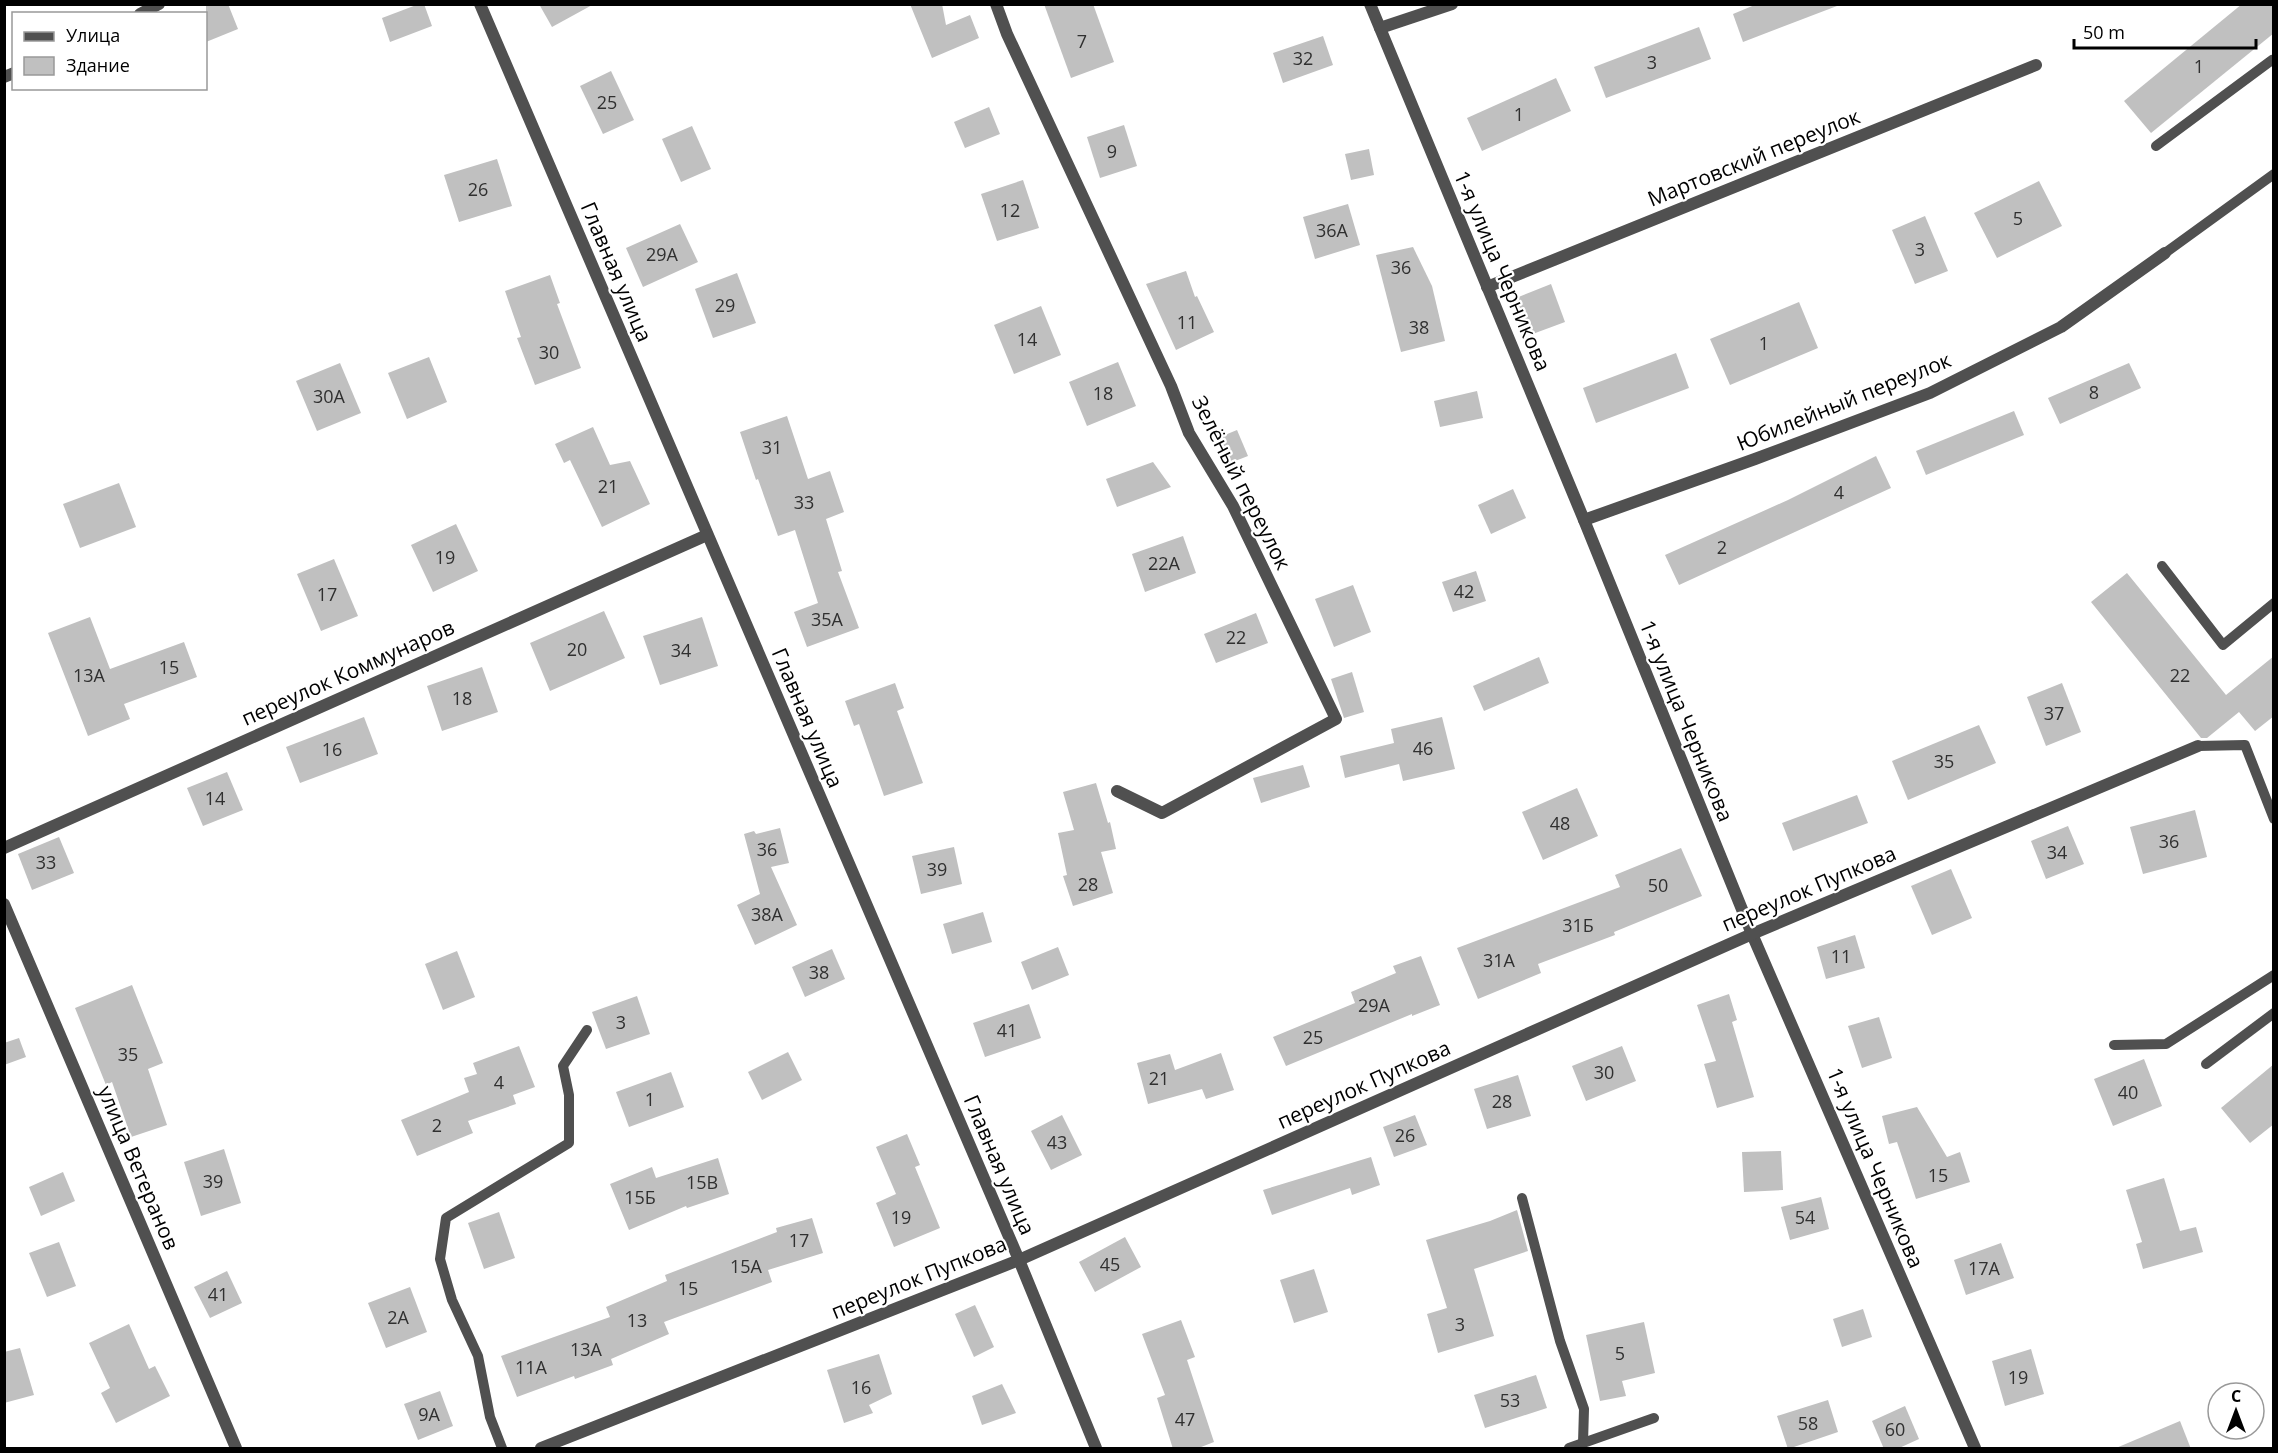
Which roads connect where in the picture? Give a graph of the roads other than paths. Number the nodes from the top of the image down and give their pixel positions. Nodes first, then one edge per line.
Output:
1 (159, 4) edge
2 (480, 4) edge
3 (996, 4) edge
4 (1370, 4) edge
5 (1452, 4) edge
6 (144, 12) edge
7 (1380, 28) junction
8 (2274, 62) edge
9 (2036, 65) dead end
10 (2156, 146) dead end
11 (2274, 174) edge
12 (2165, 254) joint
13 (1487, 287) junction
14 (1584, 520) junction
15 (707, 535) junction
16 (2162, 566) dead end
17 (2274, 603) edge
18 (2198, 746) joint
19 (1117, 791) dead end
20 (2274, 819) edge
21 (4, 848) edge
22 (4, 904) edge
23 (1752, 934) junction
24 (2274, 975) edge
25 (2274, 1013) edge
26 (587, 1030) dead end
27 (2114, 1044) dead end
28 (2206, 1064) dead end
29 (1522, 1198) dead end
30 (1019, 1260) junction
31 (1654, 1418) dead end
32 (1583, 1443) junction
33 (236, 1449) edge
34 (502, 1449) edge
35 (541, 1449) edge
36 (1096, 1449) edge
37 (1569, 1449) edge
38 (1975, 1449) edge

1 - 6 street
2 - 15 street, Главная улица
3 - 19 street, Зелёный переулок
4 - 7 street, 1-я улица Черникова
5 - 7 street
7 - 13 street, 1-я улица Черникова
8 - 10 lane
9 - 13 street, Мартовский переулок
11 - 12 lane
12 - 14 street, Юбилейный переулок
13 - 14 street, 1-я улица Черникова
14 - 23 street, 1-я улица Черникова
15 - 21 street, переулок Коммунаров
15 - 30 street, Главная улица
16 - 17 lane
18 - 20 lane
18 - 23 street, переулок Пупкова
22 - 33 street, улица Ветеранов
23 - 30 street, переулок Пупкова
23 - 38 street, 1-я улица Черникова
24 - 27 lane
25 - 28 lane
26 - 34 lane
29 - 32 lane
30 - 35 street, переулок Пупкова
30 - 36 street, Главная улица
31 - 32 lane
32 - 37 lane

